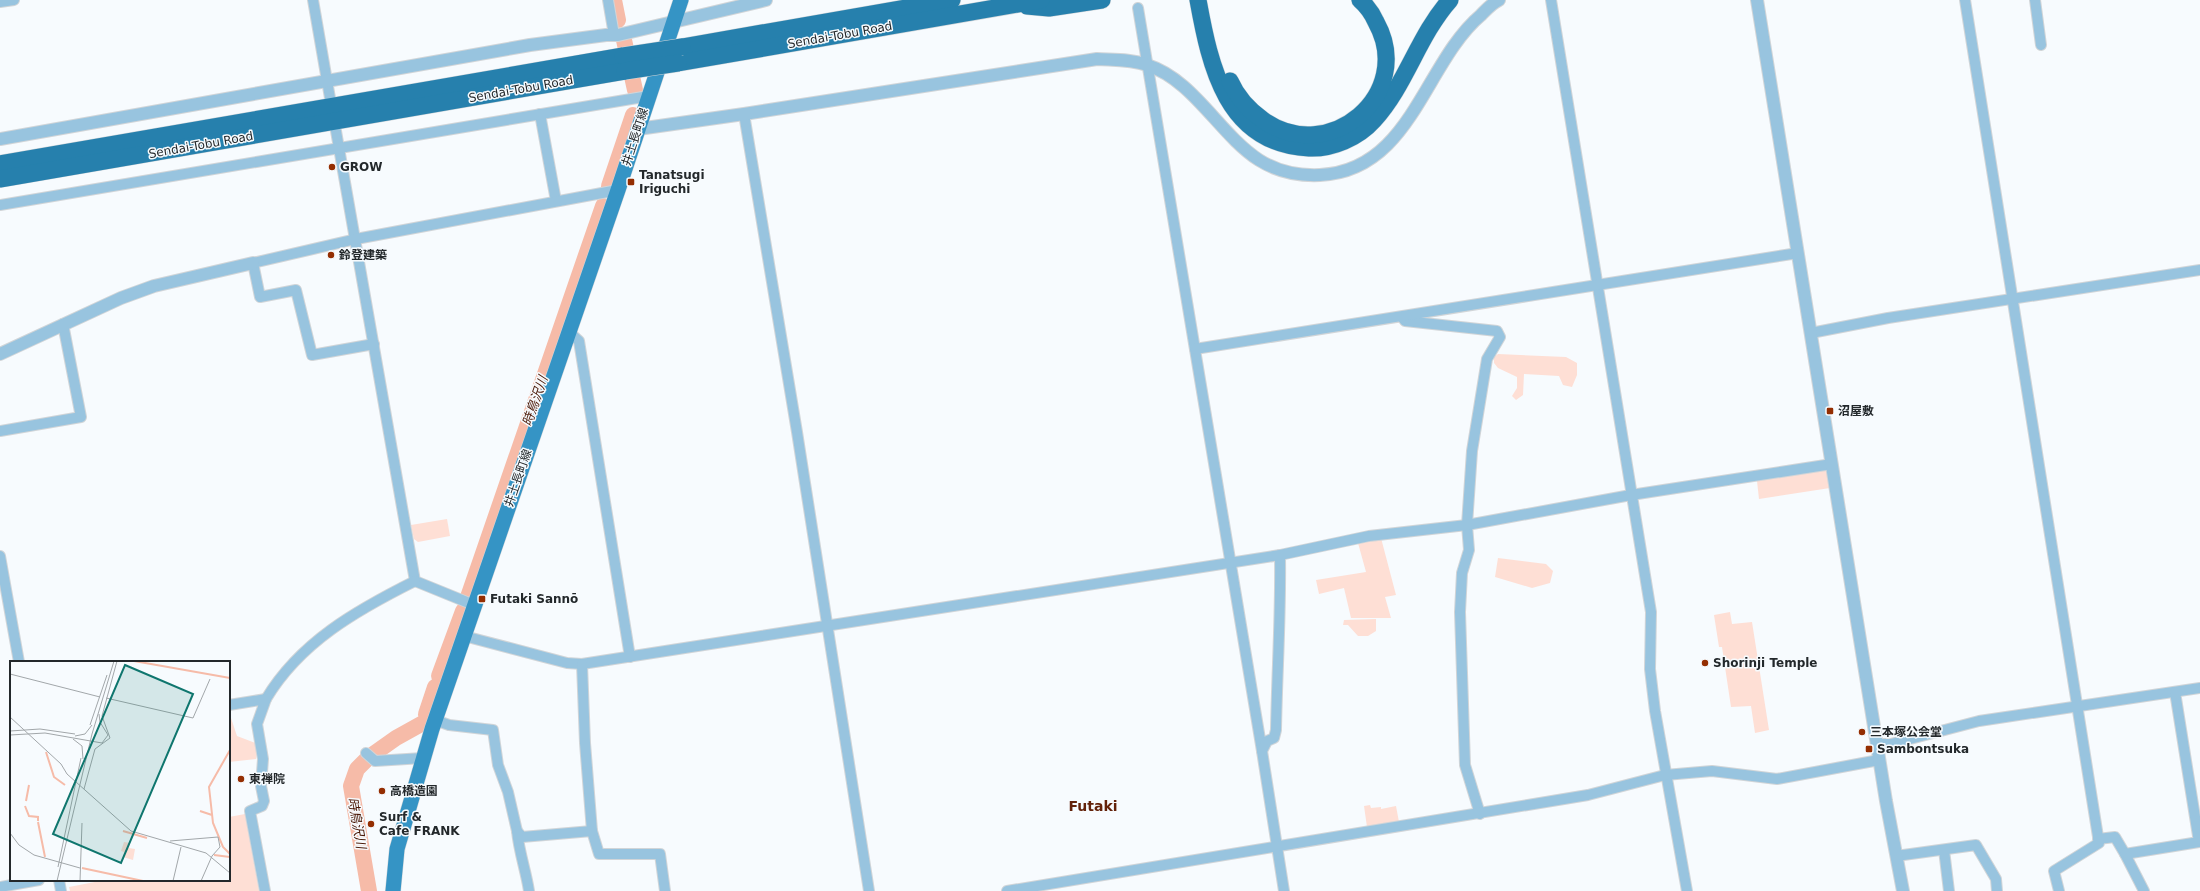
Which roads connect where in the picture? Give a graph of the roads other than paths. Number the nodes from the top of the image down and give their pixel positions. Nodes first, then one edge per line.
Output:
1 (14, 0) edge
2 (313, 0) edge
3 (608, 0) edge
4 (681, 0) edge
5 (766, 0) edge
6 (899, 0) edge
7 (952, 0) edge
8 (1041, 0) edge
9 (1102, 0) edge
10 (1198, 0) edge
11 (1208, 0) edge
12 (1360, 0) edge
13 (1450, 0) edge
14 (1500, 0) edge
15 (1551, 0) edge
16 (1757, 0) edge
17 (1965, 0) edge
18 (2035, 0) edge
19 (0, 2) edge
20 (1010, 5) junction
21 (1138, 8) dead end
22 (673, 22) junction
23 (614, 35) junction
24 (743, 36) junction
25 (2041, 45) dead end
26 (680, 55) junction
27 (624, 64) junction
28 (1149, 65) junction
29 (327, 82) junction
30 (649, 96) junction
31 (330, 98) dead end
32 (540, 114) junction
33 (744, 114) junction
34 (638, 129) junction
35 (336, 131) dead end
36 (0, 140) edge
37 (338, 147) junction
38 (0, 164) edge
39 (0, 179) edge
40 (618, 190) junction
41 (556, 201) junction
42 (0, 205) edge
43 (356, 239) junction
44 (1798, 253) junction
45 (253, 263) junction
46 (2200, 270) edge
47 (1597, 286) junction
48 (2013, 299) junction
49 (1402, 317) junction
50 (64, 324) junction
51 (569, 332) junction
52 (1811, 333) junction
53 (374, 344) junction
54 (1195, 349) junction
55 (0, 354) edge
56 (0, 432) edge
57 (1832, 464) junction
58 (1631, 495) junction
59 (1467, 525) junction
60 (1280, 555) junction
61 (0, 556) edge
62 (1230, 563) junction
63 (415, 581) junction
64 (474, 605) junction
65 (828, 626) junction
66 (464, 636) junction
67 (630, 657) junction
68 (19, 661) edge
69 (582, 664) junction
70 (2200, 688) edge
71 (2175, 692) junction
72 (266, 699) junction
73 (230, 706) edge
74 (2078, 707) junction
75 (435, 720) junction
76 (1876, 744) junction
77 (1262, 750) junction
78 (366, 753) dead end
79 (423, 758) junction
80 (1879, 760) junction
81 (1665, 775) junction
82 (1480, 814) junction
83 (517, 831) junction
84 (592, 831) junction
85 (2098, 838) junction
86 (1277, 848) junction
87 (1944, 850) junction
88 (2125, 854) junction
89 (1896, 856) junction
90 (33, 881) edge
91 (59, 881) edge
92 (0, 887) edge
93 (61, 891) edge
94 (265, 891) edge
95 (393, 891) edge
96 (529, 891) edge
97 (665, 891) edge
98 (869, 891) edge
99 (1007, 891) edge
100 (1284, 891) edge
101 (1687, 891) edge
102 (1903, 891) edge
103 (1949, 891) edge
104 (1997, 891) edge
105 (2060, 891) edge
106 (2144, 891) edge

1 - 19 street
2 - 29 street
3 - 23 street
4 - 22 main road, 井土長町線
5 - 22 street
6 - 24 highway
7 - 24 highway, Sendai-Tobu Road
8 - 20 highway, Sendai-Tobu Road
9 - 20 highway
10 - 13 highway
11 - 12 highway
14 - 28 street
15 - 47 street
16 - 44 street
17 - 48 street
18 - 25 street
20 - 26 highway, Sendai-Tobu Road
21 - 28 street
22 - 23 street
22 - 30 main road, 井土長町線
23 - 29 street
24 - 26 highway, Sendai-Tobu Road
26 - 27 highway, Sendai-Tobu Road, bridge
27 - 38 highway, Sendai-Tobu Road
27 - 39 highway, Sendai-Tobu Road
28 - 33 street
28 - 54 street
29 - 31 street
29 - 36 street
30 - 32 street
30 - 34 main road, 井土長町線
32 - 37 street
32 - 41 street
33 - 34 street
33 - 65 street
34 - 40 main road, 井土長町線
35 - 37 street
37 - 42 street
37 - 43 street
40 - 41 street
40 - 51 main road, 井土長町線
41 - 43 street
43 - 45 street
43 - 53 street
44 - 47 street
44 - 52 street
45 - 50 street
45 - 53 street
46 - 48 street
47 - 49 street
47 - 58 street
48 - 52 street
48 - 74 street
49 - 54 street
49 - 59 street
50 - 55 street
50 - 56 street
51 - 64 main road, 井土長町線
51 - 67 street
52 - 57 street
53 - 63 street
54 - 62 street
57 - 58 street
57 - 76 street
58 - 59 street
58 - 81 street
59 - 60 street
59 - 82 street
60 - 62 street
60 - 77 street
61 - 68 street
62 - 65 street
62 - 77 street
63 - 64 street
63 - 72 street
64 - 66 main road, 井土長町線
65 - 67 street
65 - 98 street
66 - 69 street
66 - 75 main road, 井土長町線
67 - 69 street
69 - 84 street
70 - 71 street
71 - 74 street
71 - 88 street
72 - 73 street
72 - 94 street
74 - 76 street
74 - 85 street
75 - 79 main road, 井土長町線
75 - 83 street
76 - 80 street
77 - 86 street
78 - 79 street
79 - 95 main road, 井土長町線
80 - 81 street
80 - 89 street
81 - 82 street
81 - 101 street
82 - 86 street
83 - 84 street
83 - 96 street
84 - 97 street
85 - 88 street
85 - 105 street
86 - 99 street
86 - 100 street
87 - 89 street
87 - 103 street
87 - 104 street
88 - 106 street
89 - 102 street
90 - 92 street
91 - 93 street

